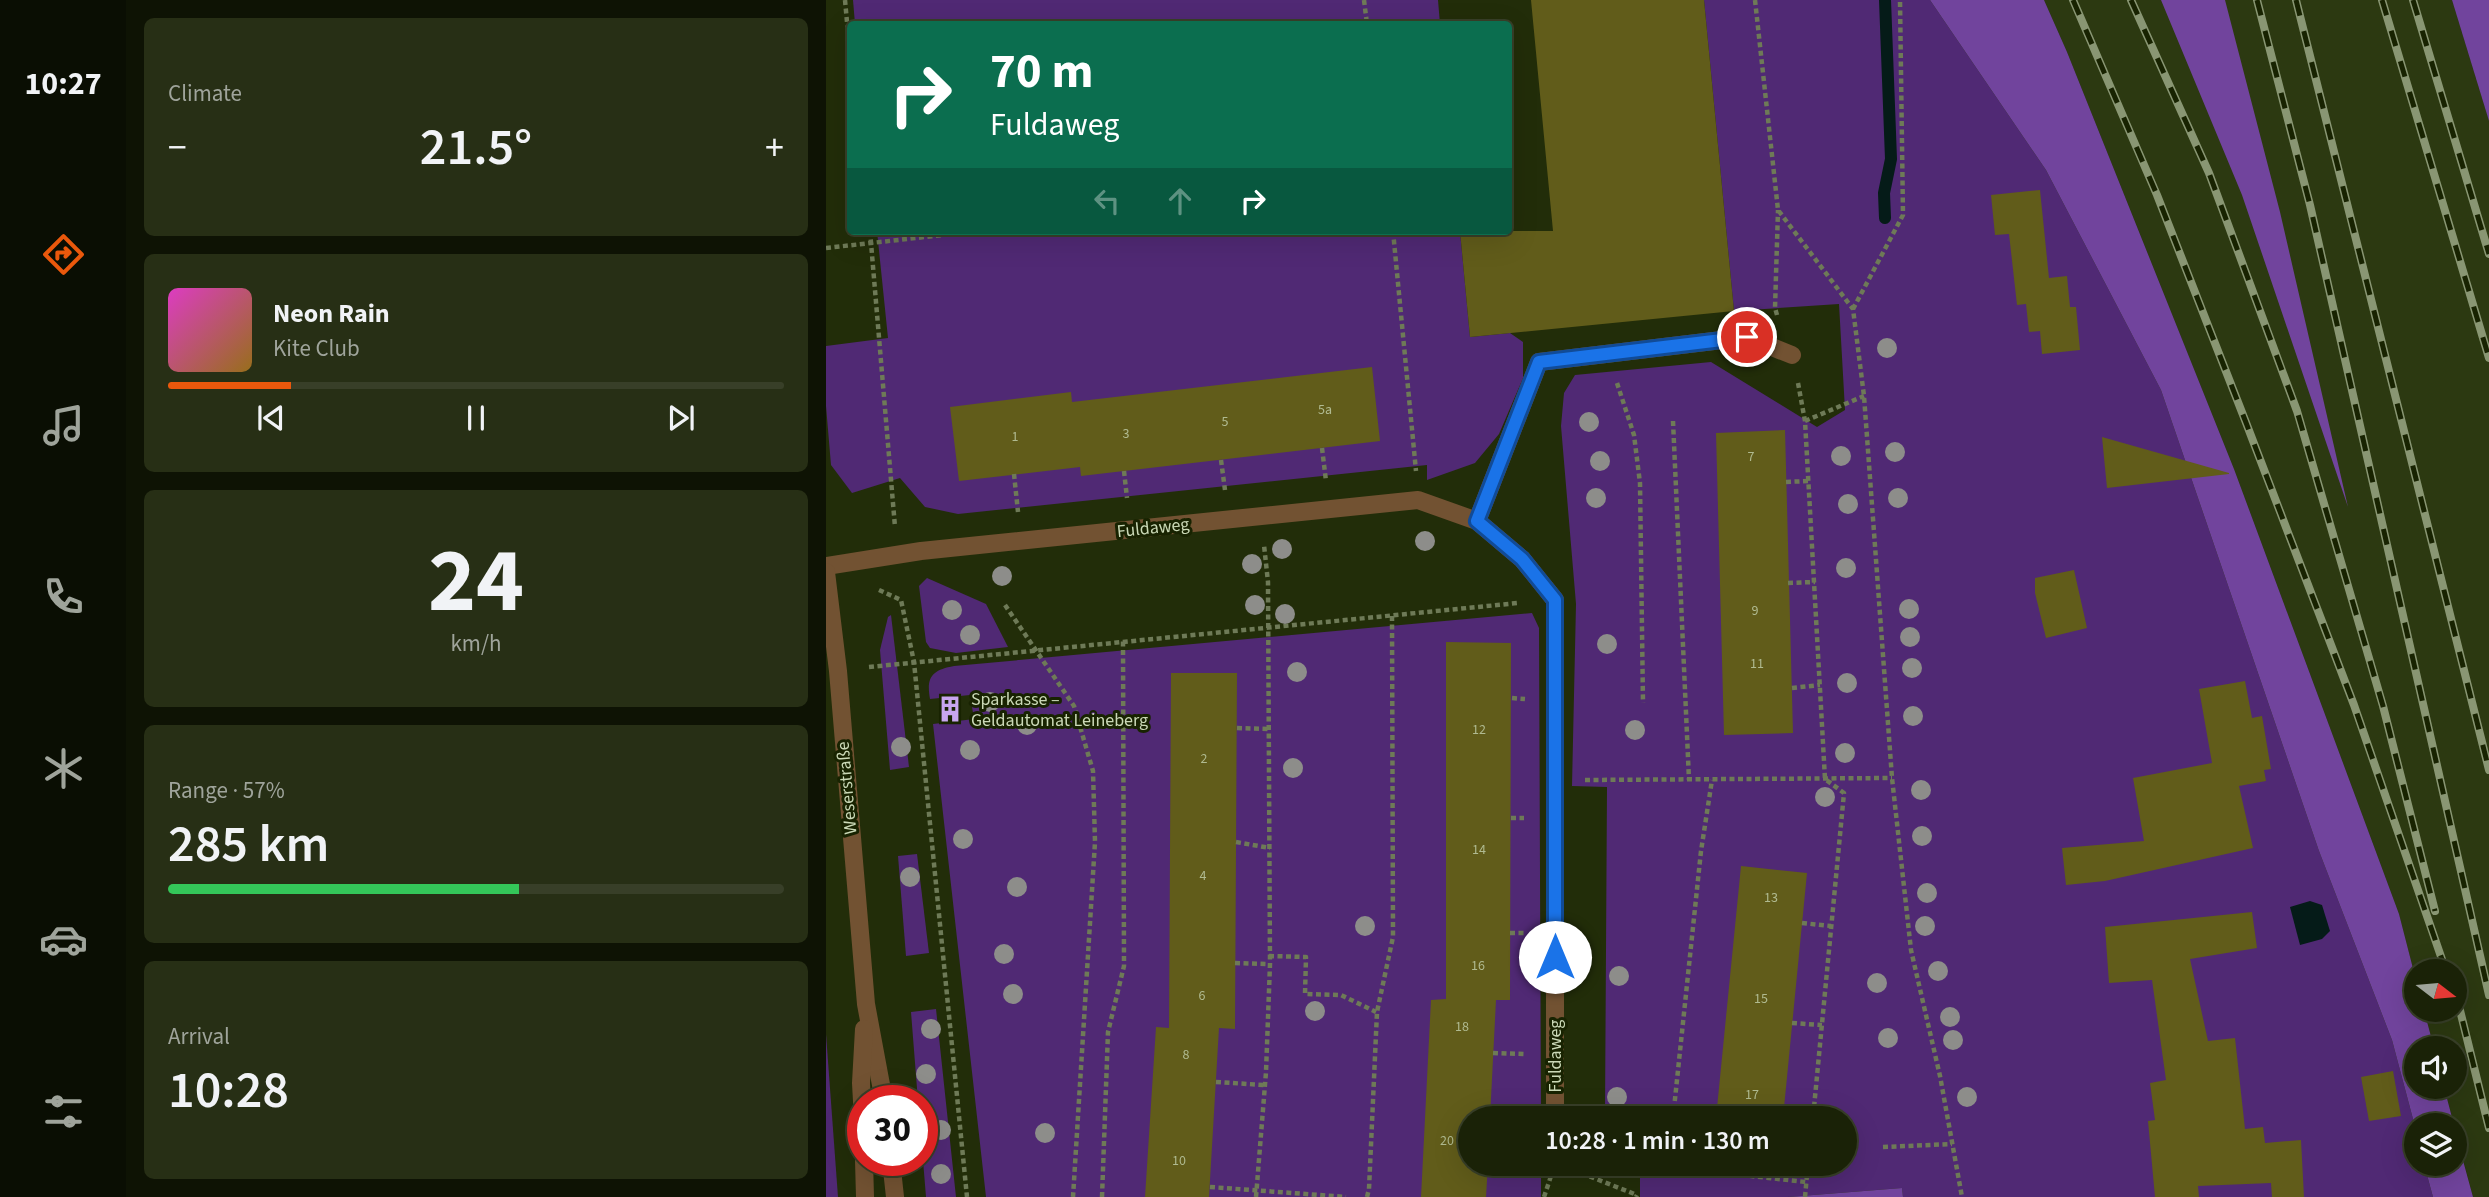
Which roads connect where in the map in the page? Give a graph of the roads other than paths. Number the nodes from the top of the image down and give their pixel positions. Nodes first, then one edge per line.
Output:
1 (1792, 355) road end
2 (1477, 521) junction
3 (826, 566) edge
4 (826, 572) edge
5 (866, 1004) junction
6 (861, 1085) edge
7 (881, 1085) edge
8 (1555, 1106) edge
9 (865, 1176) edge
10 (893, 1176) edge
11 (866, 1197) edge
12 (895, 1197) edge

1 - 2 street
2 - 3 street, Fuldaweg
2 - 8 street, Fuldaweg
4 - 5 street, Weserstraße
5 - 6 street, Weserstraße
5 - 7 street, Weserstraße
9 - 11 street
10 - 12 street

